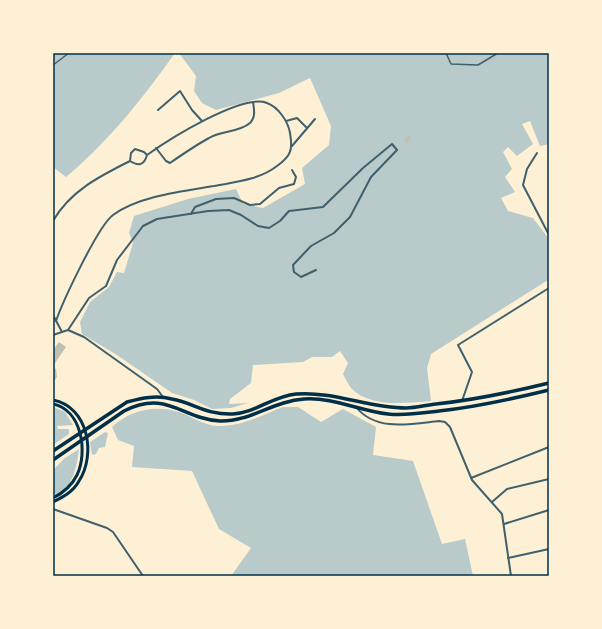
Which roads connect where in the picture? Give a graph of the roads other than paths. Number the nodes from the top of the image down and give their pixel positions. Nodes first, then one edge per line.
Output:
1 (68, 53) edge
2 (446, 53) edge
3 (498, 53) edge
4 (53, 65) edge
5 (253, 102) junction
6 (158, 110) dead end
7 (315, 119) dead end
8 (202, 121) junction
9 (286, 121) junction
10 (307, 128) junction
11 (292, 146) junction
12 (156, 148) junction
13 (537, 152) dead end
14 (147, 155) junction
15 (130, 161) junction
16 (292, 170) dead end
17 (191, 214) junction
18 (53, 221) edge
19 (549, 235) edge
20 (316, 270) dead end
21 (549, 288) edge
22 (53, 315) edge
23 (56, 322) junction
24 (68, 330) junction
25 (62, 332) junction
26 (53, 335) edge
27 (549, 383) edge
28 (549, 390) edge
29 (163, 397) junction
30 (53, 400) edge
31 (462, 401) junction
32 (53, 404) edge
33 (356, 408) junction
34 (549, 448) edge
35 (53, 451) edge
36 (53, 460) edge
37 (471, 478) junction
38 (549, 479) edge
39 (59, 497) junction
40 (53, 498) edge
41 (53, 502) edge
42 (492, 502) junction
43 (53, 509) edge
44 (549, 510) edge
45 (504, 524) junction
46 (549, 549) edge
47 (508, 558) junction
48 (143, 576) edge
49 (511, 576) edge

1 - 4 street
2 - 3 street
5 - 8 street
5 - 9 street
5 - 12 street
6 - 8 street
7 - 10 street
8 - 12 street
9 - 10 street
9 - 11 street
10 - 11 street
11 - 23 street
12 - 14 street
13 - 19 street
14 - 15 street
14 - 15 street
15 - 18 street
16 - 17 street
17 - 20 street
17 - 24 street
21 - 31 street
22 - 23 street
23 - 25 street
24 - 25 street
24 - 29 street
25 - 26 street
27 - 31 main road
28 - 33 main road
29 - 31 main road
29 - 35 main road
30 - 39 main road
32 - 39 main road
33 - 36 main road
33 - 37 street
34 - 37 street
37 - 42 street
38 - 42 street
39 - 40 main road
39 - 41 main road
42 - 45 street
43 - 48 street
44 - 45 street
45 - 47 street
46 - 47 street
47 - 49 street

